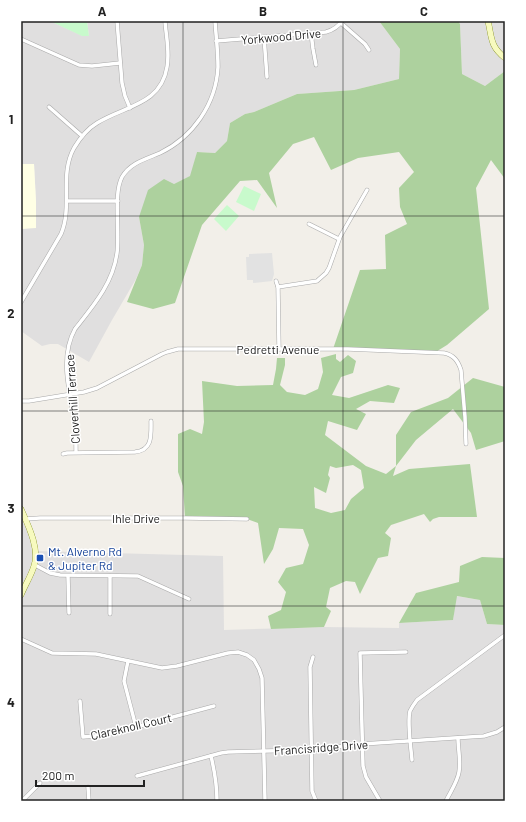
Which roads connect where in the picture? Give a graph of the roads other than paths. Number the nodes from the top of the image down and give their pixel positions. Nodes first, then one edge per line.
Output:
1 (117, 21) edge
2 (165, 21) edge
3 (215, 21) edge
4 (488, 21) edge
5 (342, 22) edge
6 (311, 33) junction
7 (264, 37) junction
8 (21, 39) edge
9 (216, 41) junction
10 (369, 50) dead end
11 (505, 58) edge
12 (120, 63) junction
13 (316, 65) dead end
14 (267, 77) dead end
15 (49, 108) dead end
16 (130, 108) junction
17 (82, 136) junction
18 (367, 190) dead end
19 (118, 201) junction
20 (67, 202) junction
21 (309, 224) dead end
22 (339, 239) junction
23 (276, 281) dead end
24 (278, 287) junction
25 (21, 302) edge
26 (280, 349) junction
27 (70, 394) junction
28 (21, 401) edge
29 (151, 421) dead end
30 (466, 444) dead end
31 (76, 452) junction
32 (63, 454) dead end
33 (21, 509) edge
34 (26, 519) junction
35 (247, 519) dead end
36 (35, 565) junction
37 (68, 576) junction
38 (110, 576) junction
39 (21, 595) edge
40 (189, 599) dead end
41 (69, 614) dead end
42 (110, 614) dead end
43 (505, 636) edge
44 (21, 639) edge
45 (406, 652) dead end
46 (313, 657) dead end
47 (128, 661) junction
48 (80, 701) dead end
49 (214, 706) dead end
50 (136, 727) junction
51 (505, 727) edge
52 (458, 738) junction
53 (411, 741) junction
54 (362, 744) junction
55 (311, 750) junction
56 (264, 752) junction
57 (210, 756) junction
58 (412, 760) dead end
59 (137, 776) dead end
60 (40, 783) dead end
61 (88, 787) dead end
62 (22, 801) edge
63 (89, 801) edge
64 (217, 801) edge
65 (265, 801) edge
66 (316, 801) edge
67 (380, 801) edge
68 (446, 801) edge

1 - 12 street
2 - 16 street
3 - 9 street, Cloverhill Terrace
4 - 11 street
5 - 6 street, Yorkwood Drive
5 - 10 street
6 - 7 street, Yorkwood Drive
6 - 13 street
7 - 9 street, Yorkwood Drive
7 - 14 street
8 - 12 street
9 - 19 street, Cloverhill Terrace
12 - 16 street
15 - 17 street
16 - 17 street
17 - 20 street
18 - 22 street
19 - 20 street
19 - 27 street, Cloverhill Terrace
20 - 25 street
21 - 22 street
22 - 24 street
23 - 24 street
24 - 26 street
26 - 27 street, Pedretti Avenue
26 - 30 street, Pedretti Avenue
27 - 28 street, Pedretti Avenue
27 - 31 street, Cloverhill Terrace
29 - 31 street, Cloverhill Terrace
31 - 32 street, Cloverhill Terrace
33 - 34 street
34 - 35 street, Ihle Drive
34 - 36 street
36 - 37 street
36 - 39 street
37 - 38 street
37 - 41 street
38 - 40 street
38 - 42 street
43 - 53 street
44 - 47 street
45 - 54 street
46 - 55 street
47 - 50 street
47 - 56 street
48 - 50 street, Clareknoll Court
49 - 50 street, Clareknoll Court
51 - 52 street, Francisridge Drive
52 - 53 street, Francisridge Drive
52 - 68 street
53 - 54 street, Francisridge Drive
53 - 58 street
54 - 55 street, Francisridge Drive
54 - 67 street
55 - 56 street, Francisridge Drive
55 - 66 street
56 - 57 street, Francisridge Drive
56 - 65 street
57 - 59 street, Francisridge Drive
57 - 64 street
60 - 62 street
61 - 63 street

